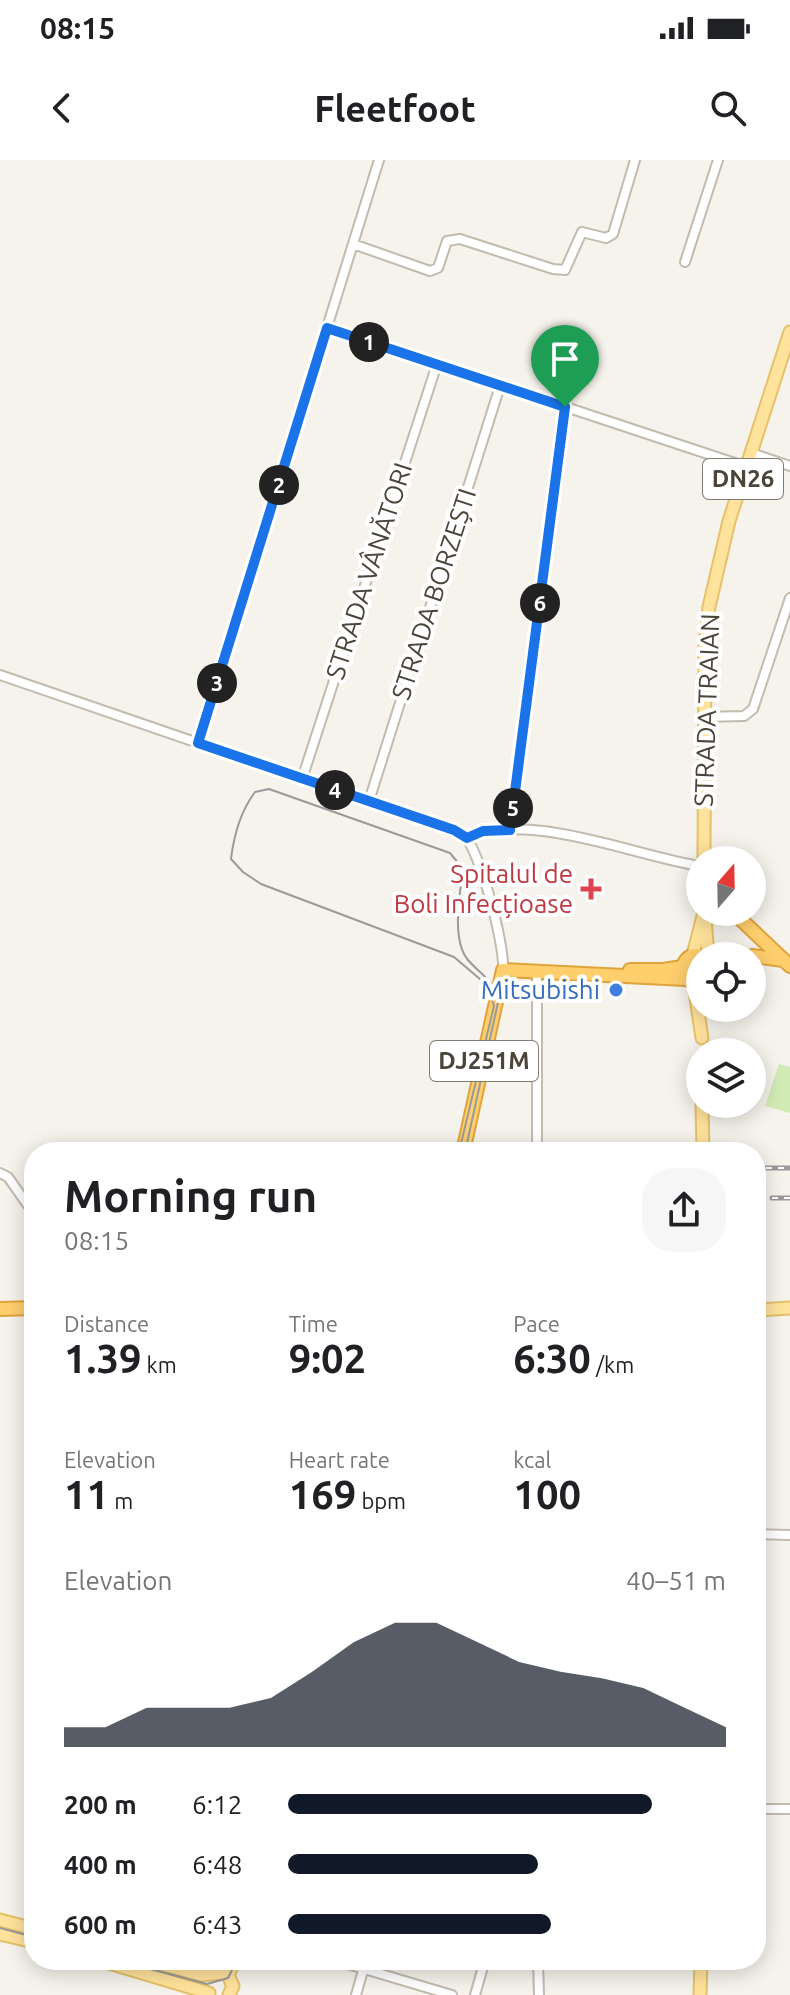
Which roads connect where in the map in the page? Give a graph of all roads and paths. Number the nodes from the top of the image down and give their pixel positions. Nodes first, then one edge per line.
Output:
1 (379, 160) edge
2 (635, 160) edge
3 (718, 160) edge
4 (353, 244) junction
5 (685, 262) dead end
6 (327, 328) junction
7 (790, 332) edge
8 (437, 364) junction
9 (500, 386) junction
10 (565, 407) junction
11 (751, 453) junction
12 (790, 466) edge
13 (747, 467) junction
14 (790, 598) edge
15 (0, 675) edge
16 (704, 717) junction
17 (198, 743) junction
18 (302, 779) junction
19 (369, 801) junction
20 (510, 830) junction
21 (467, 838) junction
22 (704, 846) edge
23 (686, 863) edge
24 (748, 926) edge
25 (766, 959) edge
26 (786, 963) edge
27 (503, 970) junction
28 (537, 970) junction
29 (686, 977) edge
30 (699, 1022) edge
31 (703, 1022) edge
32 (702, 1038) joint
33 (702, 1118) edge
34 (465, 1142) edge
35 (537, 1142) edge
36 (703, 1142) edge
37 (0, 1173) edge
38 (24, 1200) edge
39 (24, 1308) edge
40 (790, 1308) edge
41 (0, 1309) edge
42 (766, 1309) edge
43 (766, 1534) edge
44 (790, 1535) edge
45 (766, 1809) edge
46 (790, 1809) edge
47 (0, 1920) edge
48 (24, 1926) edge
49 (0, 1934) edge
50 (24, 1940) edge
51 (132, 1970) edge
52 (182, 1970) edge
53 (230, 1970) edge
54 (363, 1970) edge
55 (382, 1970) edge
56 (482, 1970) edge
57 (538, 1970) edge
58 (701, 1970) edge
59 (212, 1975) junction
60 (228, 1975) junction
61 (210, 1994) edge
62 (229, 1995) edge
63 (356, 1995) edge
64 (452, 1995) edge
65 (475, 1995) edge
66 (539, 1995) edge
67 (700, 1995) edge

1 - 4 street
2 - 4 street
3 - 5 street
4 - 6 street
6 - 8 street
6 - 17 street
7 - 11 main road, STRADA TRAIAN / DN26
8 - 9 street
8 - 18 street, STRADA VÂNĂTORI
9 - 10 street
9 - 19 street, STRADA BORZEȘTI
10 - 13 street
10 - 20 street
11 - 12 street
11 - 13 main road, STRADA TRAIAN / DN26
13 - 16 main road, STRADA TRAIAN / DN26
14 - 16 street
15 - 17 street
16 - 22 main road, STRADA TRAIAN / DN26
17 - 18 street
18 - 19 street
19 - 21 street
20 - 21 street
20 - 23 street
21 - 27 street
24 - 26 highway
25 - 26 highway
27 - 28 highway
27 - 34 highway, DJ251M
28 - 29 highway
28 - 35 street
30 - 32 main road
31 - 32 main road
33 - 36 main road
37 - 38 street
39 - 41 highway
40 - 42 main road
43 - 44 street
45 - 46 street
47 - 48 main road
49 - 50 main road
51 - 61 main road
52 - 59 main road
53 - 60 main road
54 - 63 street
55 - 64 street
56 - 65 street
57 - 66 street
58 - 67 main road
59 - 60 main road
59 - 61 main road
60 - 62 main road

